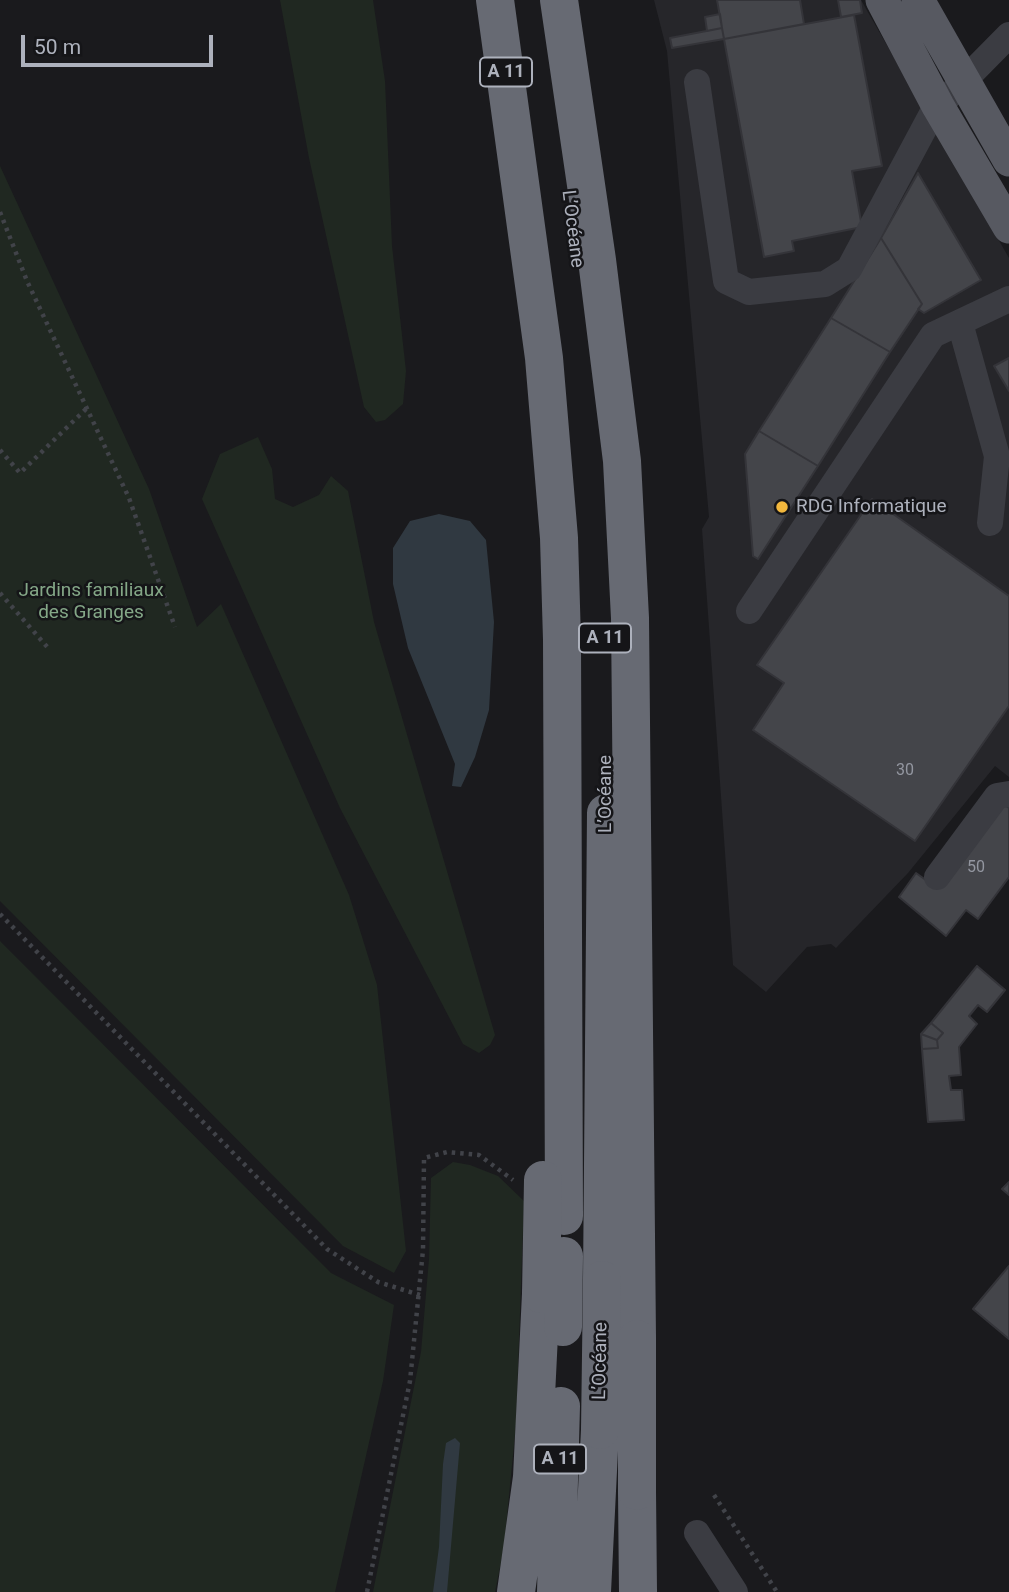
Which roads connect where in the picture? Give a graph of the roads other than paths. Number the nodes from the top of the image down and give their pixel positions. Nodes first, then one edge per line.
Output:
1 (495, 0) edge
2 (539, 0) edge
3 (559, 0) edge
4 (883, 0) edge
5 (918, 0) edge
6 (1009, 35) edge
7 (964, 78) junction
8 (697, 82) dead end
9 (938, 106) junction
10 (1009, 160) edge
11 (1009, 227) edge
12 (1009, 299) edge
13 (960, 323) junction
14 (990, 523) dead end
15 (749, 611) dead end
16 (1009, 794) edge
17 (937, 877) dead end
18 (564, 1027) junction
19 (697, 1533) dead end
20 (516, 1592) edge
21 (556, 1592) edge
22 (592, 1592) edge
23 (638, 1592) edge
24 (735, 1592) edge

1 - 18 highway, L’Océane / A 11
2 - 22 highway, L’Océane / A 11, bridge
3 - 23 highway, bridge
4 - 9 main road
5 - 7 main road
6 - 7 street
7 - 9 street
7 - 10 main road
8 - 9 street
9 - 11 main road
12 - 13 street
13 - 14 street
13 - 15 street
16 - 17 street
18 - 20 highway, bridge
18 - 21 highway, L’Océane / A 11, bridge
19 - 24 street

